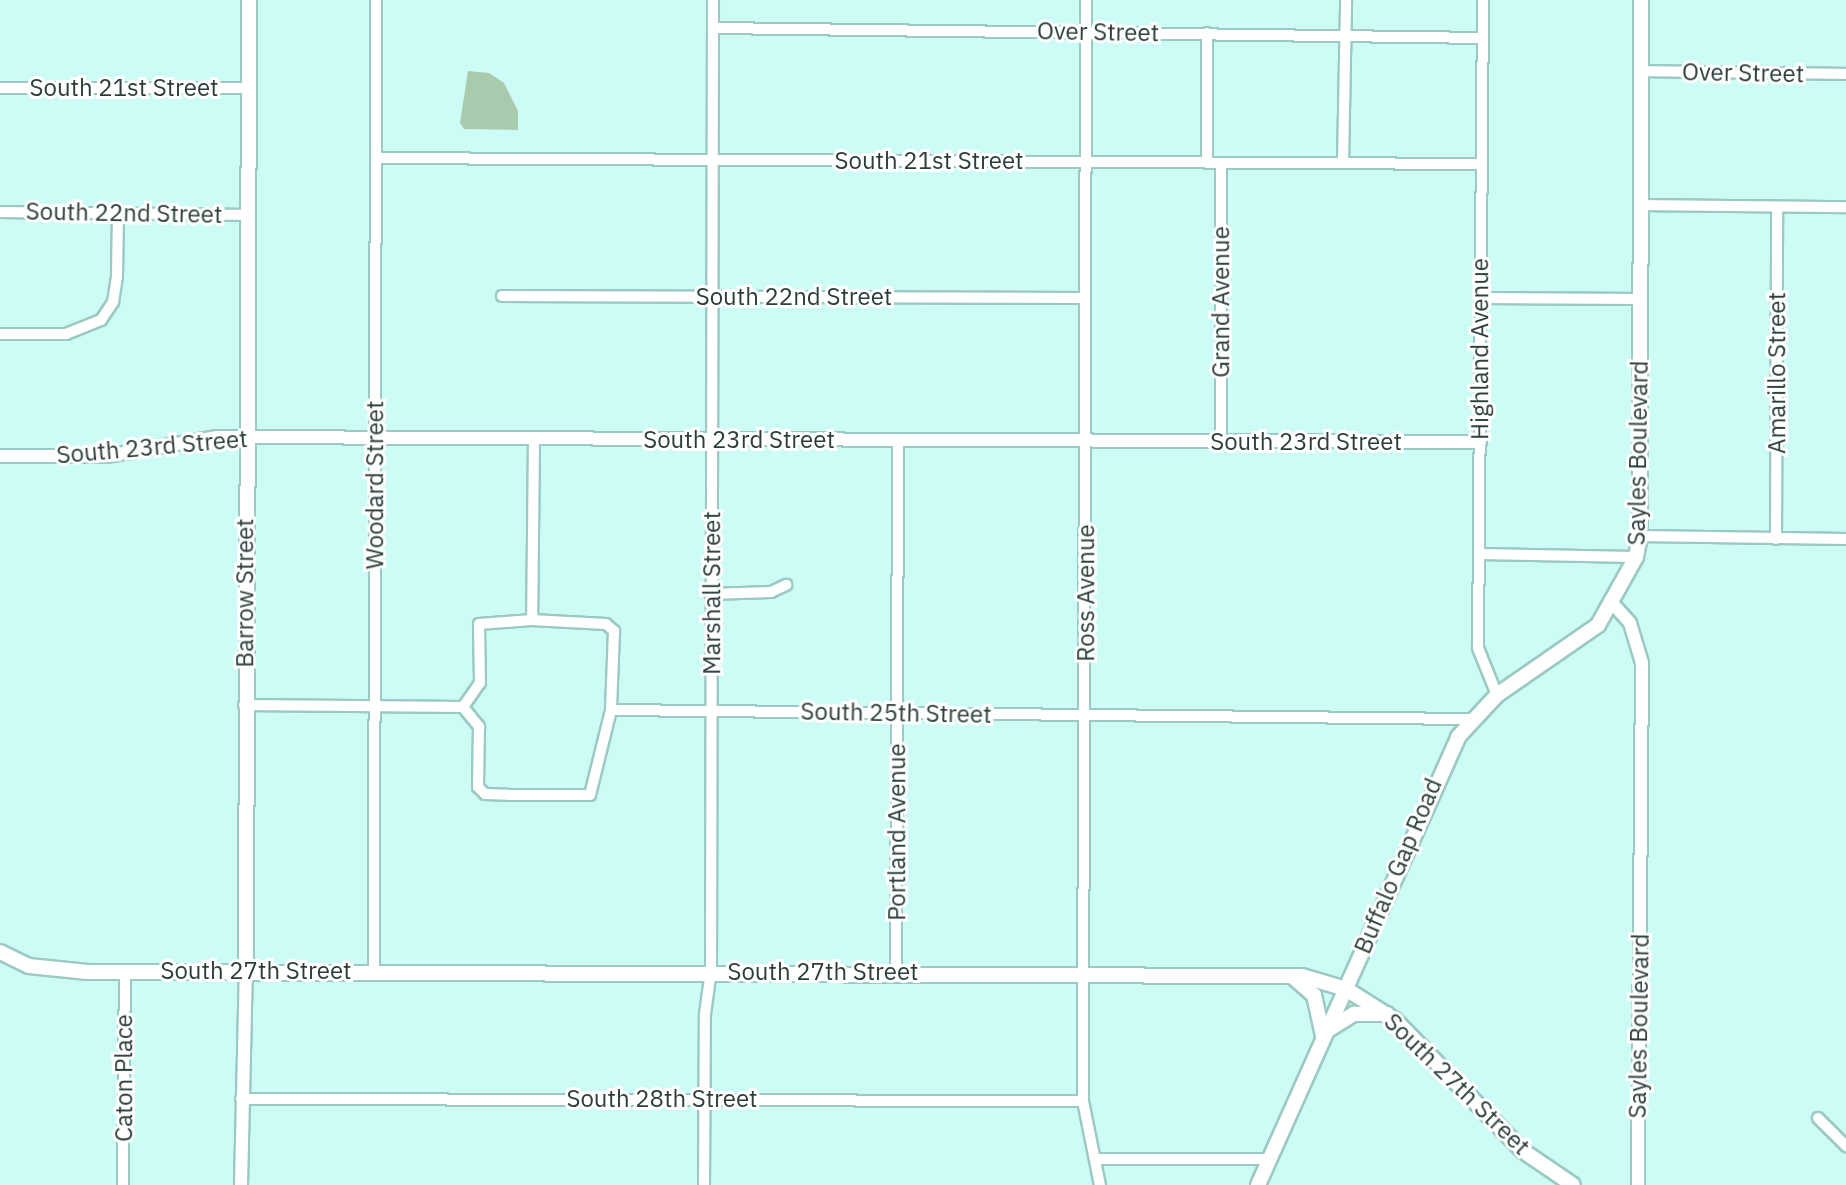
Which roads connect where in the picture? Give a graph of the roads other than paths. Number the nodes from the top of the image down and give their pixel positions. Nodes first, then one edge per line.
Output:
1 (249, 0) edge
2 (376, 0) edge
3 (713, 0) edge
4 (1086, 0) edge
5 (1346, 0) edge
6 (1483, 0) edge
7 (1641, 0) edge
8 (713, 28) junction
9 (1086, 32) junction
10 (1207, 33) junction
11 (1346, 34) junction
12 (1483, 38) junction
13 (1640, 71) junction
14 (1846, 74) edge
15 (0, 88) edge
16 (248, 88) junction
17 (376, 158) junction
18 (713, 160) junction
19 (1087, 162) junction
20 (1208, 163) junction
21 (1222, 163) junction
22 (1343, 163) junction
23 (1482, 164) junction
24 (1641, 205) junction
25 (1777, 206) junction
26 (1846, 207) edge
27 (0, 212) edge
28 (118, 213) junction
29 (248, 215) junction
30 (502, 296) dead end
31 (713, 296) junction
32 (1085, 298) junction
33 (1481, 298) junction
34 (1640, 299) junction
35 (0, 334) edge
36 (246, 438) junction
37 (375, 438) junction
38 (534, 439) junction
39 (713, 439) junction
40 (898, 440) junction
41 (1087, 441) junction
42 (1221, 442) junction
43 (1480, 442) junction
44 (0, 456) edge
45 (1640, 536) junction
46 (1776, 539) junction
47 (1846, 540) edge
48 (1479, 554) junction
49 (1636, 557) junction
50 (786, 585) dead end
51 (711, 594) junction
52 (1613, 604) junction
53 (532, 620) junction
54 (1497, 695) junction
55 (244, 705) junction
56 (374, 706) junction
57 (463, 707) junction
58 (712, 709) junction
59 (611, 710) junction
60 (898, 713) junction
61 (1086, 715) junction
62 (1471, 719) junction
63 (0, 952) edge
64 (246, 970) junction
65 (374, 970) junction
66 (125, 971) junction
67 (711, 971) junction
68 (896, 972) junction
69 (1084, 972) junction
70 (1289, 975) junction
71 (1346, 989) junction
72 (1387, 1014) junction
73 (1325, 1035) junction
74 (241, 1099) junction
75 (705, 1099) junction
76 (1083, 1101) junction
77 (1818, 1118) dead end
78 (1846, 1146) edge
79 (1097, 1159) junction
80 (1270, 1159) junction
81 (123, 1185) edge
82 (241, 1185) edge
83 (704, 1185) edge
84 (1100, 1185) edge
85 (1258, 1185) edge
86 (1573, 1185) edge
87 (1638, 1185) edge

1 - 16 main road, Barrow Street
2 - 17 street, Woodard Street
3 - 8 street, Marshall Street
4 - 9 street, Ross Avenue
5 - 11 street
6 - 12 street, Highland Avenue
7 - 13 main road, Sayles Boulevard
8 - 9 street, Over Street
8 - 18 street, Marshall Street
9 - 10 street, Over Street
9 - 19 street, Ross Avenue
10 - 11 street, Over Street
10 - 20 street
11 - 12 street, Over Street
11 - 22 street
12 - 23 street, Highland Avenue
13 - 14 street, Over Street
13 - 24 main road, Sayles Boulevard
15 - 16 street, South 21st Street
16 - 29 main road, Barrow Street
17 - 18 street, South 21st Street
17 - 37 street, Woodard Street
18 - 19 street, South 21st Street
18 - 31 street, Marshall Street
19 - 20 street, South 21st Street
19 - 32 street, Ross Avenue
20 - 21 street, South 21st Street
21 - 22 street, South 21st Street
21 - 42 street, Grand Avenue
22 - 23 street, South 21st Street
23 - 33 street, Highland Avenue
24 - 25 street
24 - 34 main road, Sayles Boulevard
25 - 26 street
25 - 46 street, Amarillo Street
27 - 28 street, South 22nd Street
28 - 29 street, South 22nd Street
28 - 35 street
29 - 36 main road, Barrow Street
30 - 31 street, South 22nd Street
31 - 32 street, South 22nd Street
31 - 39 street, Marshall Street
32 - 41 street, Ross Avenue
33 - 34 street
33 - 43 street, Highland Avenue
34 - 45 main road, Sayles Boulevard
36 - 37 street, South 23rd Street
36 - 44 street, South 23rd Street
36 - 55 main road, Barrow Street
37 - 38 street, South 23rd Street
37 - 56 street, Woodard Street
38 - 39 street, South 23rd Street
38 - 53 street
39 - 40 street, South 23rd Street
39 - 51 street, Marshall Street
40 - 41 street, South 23rd Street
40 - 60 street, Portland Avenue
41 - 42 street, South 23rd Street
41 - 61 street, Ross Avenue
42 - 43 street, South 23rd Street
43 - 48 street, Highland Avenue
45 - 46 street
45 - 49 main road, Sayles Boulevard
46 - 47 street
48 - 49 street
48 - 54 street, Highland Avenue
49 - 52 main road, Sayles Boulevard
50 - 51 street
51 - 58 street, Marshall Street
52 - 54 main road, Buffalo Gap Road
52 - 87 street, Sayles Boulevard
53 - 57 street
53 - 59 street
54 - 62 main road, Buffalo Gap Road
55 - 56 street
55 - 64 main road, Barrow Street
56 - 57 street
56 - 65 street, Woodard Street
57 - 59 street
58 - 59 street, South 25th Street
58 - 60 street, South 25th Street
58 - 67 street, Marshall Street
60 - 61 street, South 25th Street
60 - 68 street, Portland Avenue
61 - 62 street, South 25th Street
61 - 69 street, Ross Avenue
62 - 71 main road, Buffalo Gap Road
63 - 66 main road, South 27th Street
64 - 65 main road, South 27th Street
64 - 66 main road, South 27th Street
64 - 74 street, Barrow Street
65 - 67 main road, South 27th Street
66 - 81 street, Caton Place
67 - 68 main road, South 27th Street
67 - 75 street, Marshall Street
68 - 69 main road, South 27th Street
69 - 70 main road, South 27th Street
69 - 76 street, Ross Avenue
70 - 71 main road, South 27th Street
70 - 73 main road
71 - 72 main road, South 27th Street
71 - 73 main road, Buffalo Gap Road
72 - 73 main road
72 - 86 main road, South 27th Street
73 - 80 main road, Buffalo Gap Road
74 - 75 street, South 28th Street
74 - 82 street, Barrow Street
75 - 76 street, South 28th Street
75 - 83 street, Marshall Street
76 - 79 street, Ross Avenue
77 - 78 street
79 - 80 street
79 - 84 street, Ross Avenue
80 - 85 main road, Buffalo Gap Road

